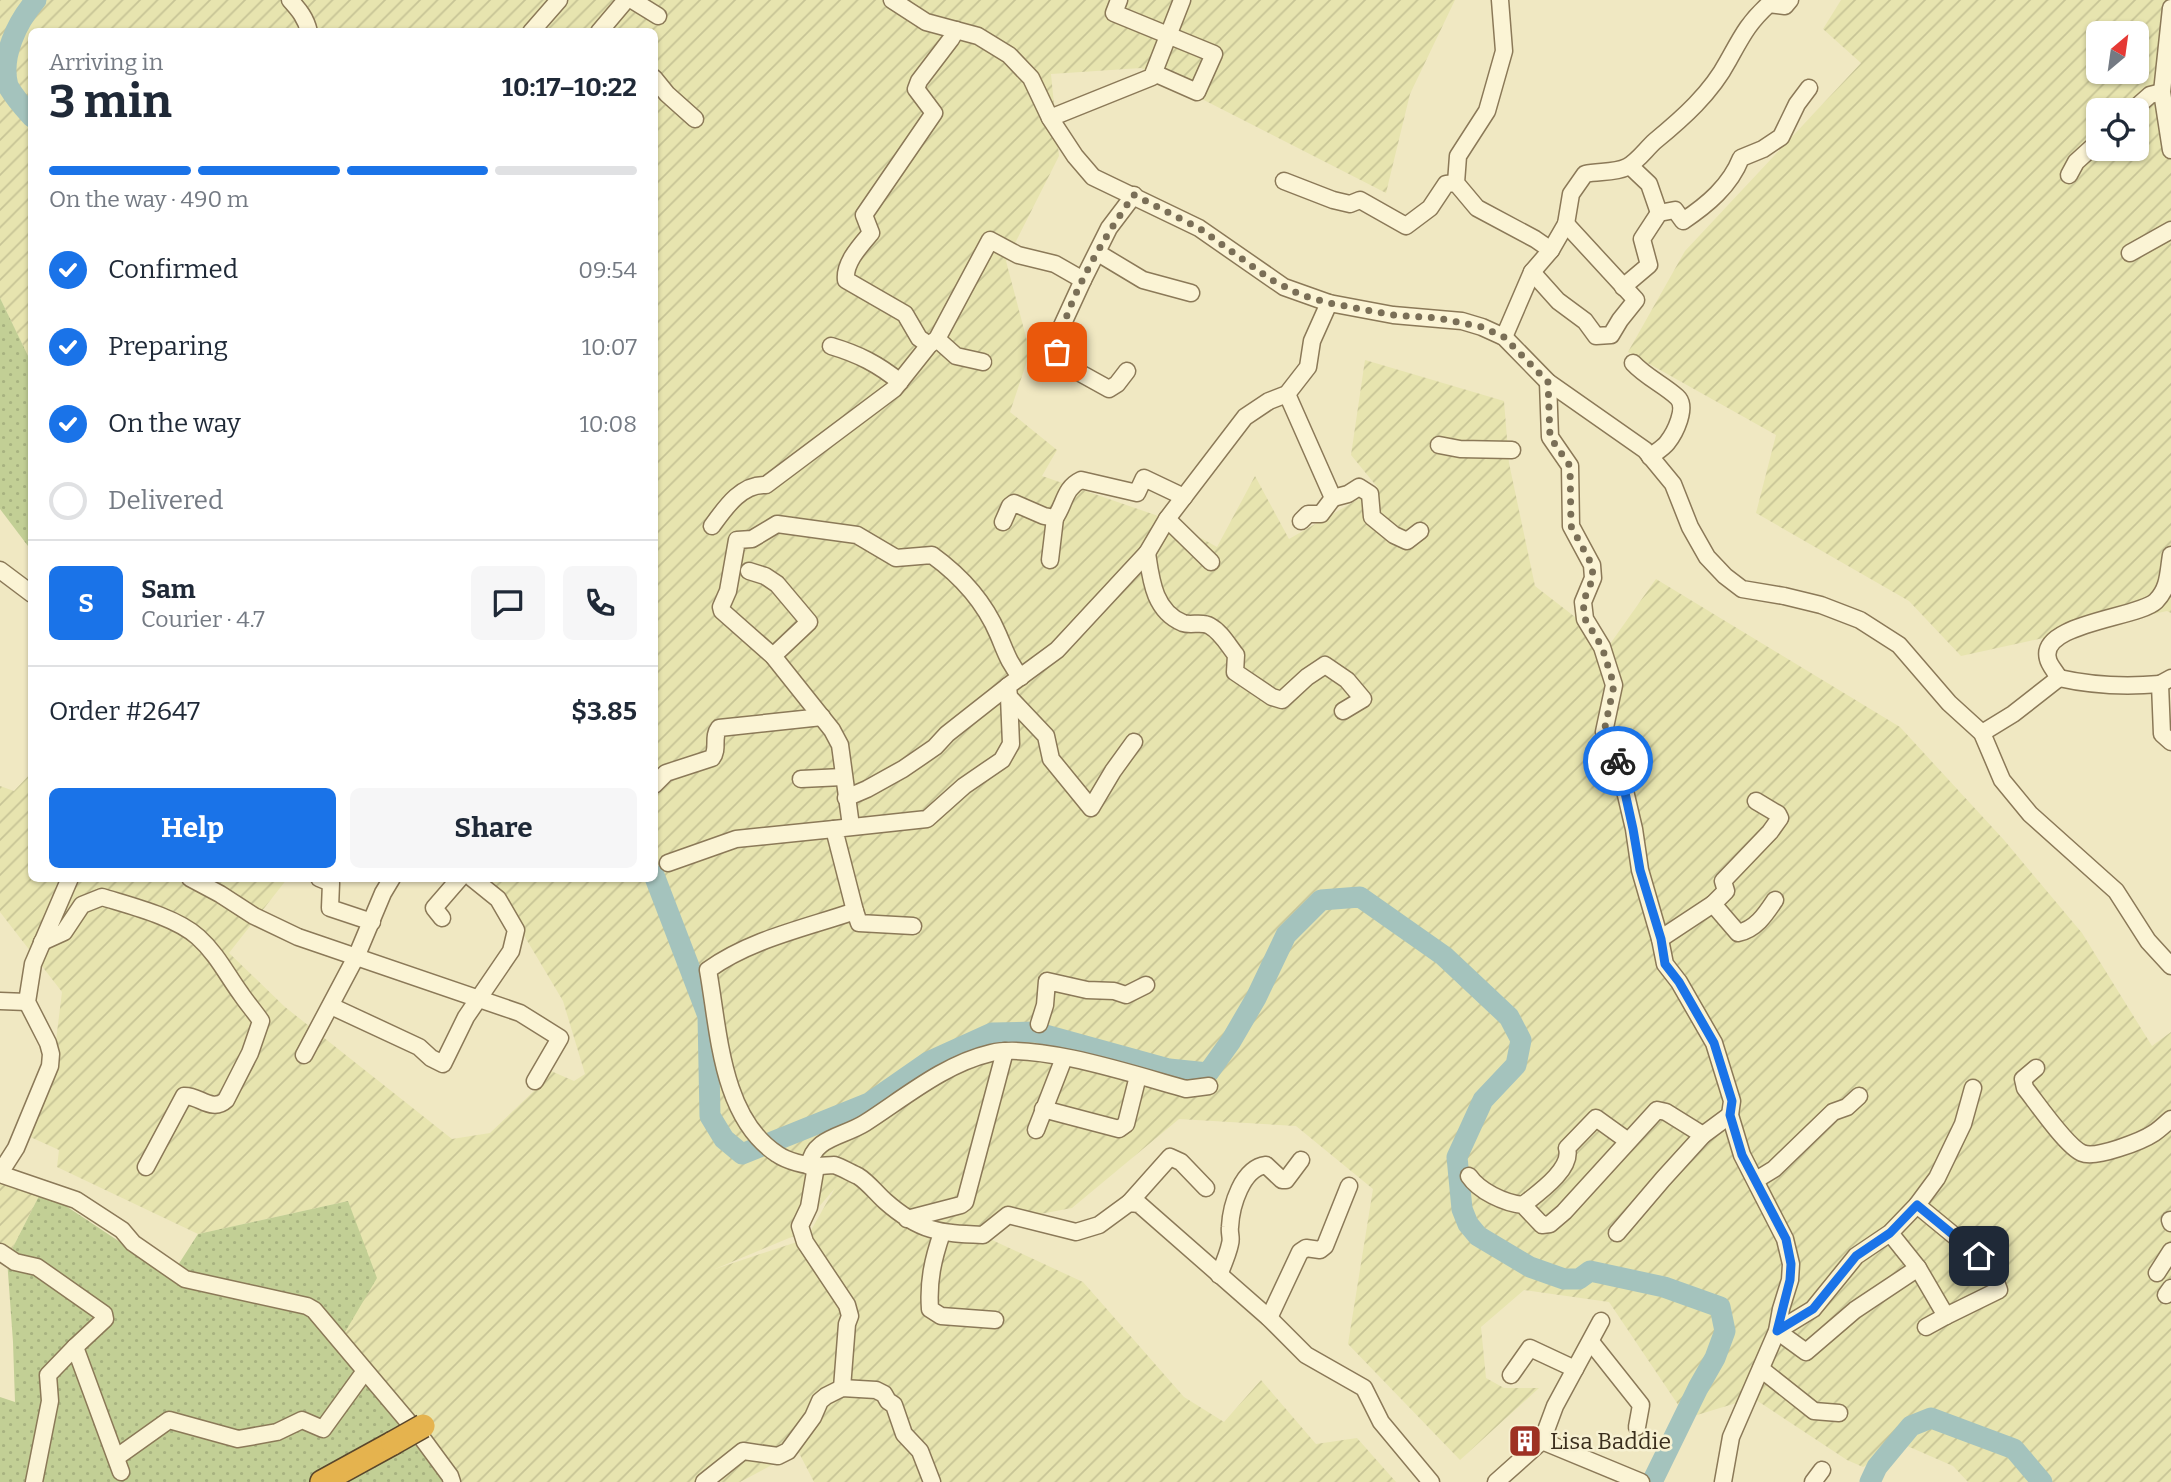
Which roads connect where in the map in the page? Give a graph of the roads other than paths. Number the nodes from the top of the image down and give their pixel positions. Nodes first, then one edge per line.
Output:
1 (290, 0) edge
2 (559, 0) edge
3 (626, 0) edge
4 (632, 0) edge
5 (892, 0) edge
6 (1119, 0) edge
7 (1182, 0) edge
8 (1500, 0) edge
9 (1790, 0) edge
10 (2171, 8) edge
11 (2171, 15) edge
12 (658, 16) dead end
13 (308, 28) edge
14 (534, 28) edge
15 (603, 28) edge
16 (956, 30) junction
17 (1169, 35) junction
18 (1154, 73) junction
19 (658, 83) edge
20 (1809, 88) dead end
21 (2162, 92) junction
22 (2147, 98) edge
23 (1050, 118) junction
24 (695, 119) dead end
25 (2168, 126) edge
26 (2171, 150) edge
27 (2086, 153) edge
28 (1630, 166) junction
29 (2069, 175) dead end
30 (1284, 181) dead end
31 (1456, 183) junction
32 (1134, 195) junction
33 (1659, 213) junction
34 (1566, 224) junction
35 (2171, 230) edge
36 (1551, 250) junction
37 (1098, 253) junction
38 (2130, 253) dead end
39 (1532, 272) junction
40 (1083, 280) junction
41 (1623, 287) junction
42 (1191, 293) dead end
43 (1329, 303) junction
44 (1504, 337) junction
45 (933, 342) junction
46 (831, 346) dead end
47 (983, 362) dead end
48 (1633, 363) dead end
49 (1127, 371) dead end
50 (900, 382) junction
51 (1548, 382) junction
52 (1287, 394) junction
53 (1439, 445) dead end
54 (1512, 450) dead end
55 (1650, 457) junction
56 (1184, 497) junction
57 (1334, 498) junction
58 (1055, 518) junction
59 (1167, 519) junction
60 (1301, 521) dead end
61 (1003, 522) dead end
62 (712, 526) dead end
63 (1420, 531) dead end
64 (1147, 553) junction
65 (2171, 555) edge
66 (1050, 560) dead end
67 (1211, 562) dead end
68 (0, 570) edge
69 (749, 571) dead end
70 (28, 591) edge
71 (773, 656) junction
72 (2059, 678) junction
73 (2166, 681) edge
74 (1013, 687) junction
75 (1343, 711) dead end
76 (822, 717) junction
77 (1982, 733) junction
78 (1134, 742) dead end
79 (2171, 742) edge
80 (843, 776) junction
81 (801, 779) dead end
82 (658, 781) edge
83 (846, 797) junction
84 (1756, 801) dead end
85 (851, 826) junction
86 (834, 829) junction
87 (668, 863) dead end
88 (68, 882) edge
89 (198, 882) edge
90 (329, 882) edge
91 (389, 882) edge
92 (457, 882) edge
93 (477, 882) edge
94 (1775, 900) dead end
95 (1713, 904) junction
96 (855, 911) junction
97 (442, 918) dead end
98 (372, 922) junction
99 (913, 926) dead end
100 (1661, 939) junction
101 (42, 942) junction
102 (357, 956) junction
103 (2171, 965) edge
104 (1146, 985) dead end
105 (478, 999) junction
106 (0, 1001) edge
107 (27, 1002) junction
108 (331, 1006) junction
109 (1039, 1024) dead end
110 (1004, 1051) junction
111 (304, 1055) dead end
112 (1064, 1058) junction
113 (2036, 1068) dead end
114 (1138, 1076) junction
115 (535, 1081) dead end
116 (1209, 1086) dead end
117 (1973, 1088) dead end
118 (1859, 1096) dead end
119 (1043, 1108) junction
120 (1730, 1115) junction
121 (2171, 1119) edge
122 (1036, 1130) dead end
123 (1703, 1135) junction
124 (1628, 1141) junction
125 (1301, 1160) dead end
126 (813, 1166) junction
127 (146, 1167) dead end
128 (0, 1174) edge
129 (1469, 1176) dead end
130 (1756, 1180) junction
131 (1349, 1186) dead end
132 (1206, 1188) dead end
133 (1129, 1203) junction
134 (1523, 1205) junction
135 (1917, 1205) junction
136 (908, 1219) junction
137 (942, 1233) junction
138 (1618, 1233) dead end
139 (1890, 1233) junction
140 (2171, 1251) edge
141 (0, 1252) edge
142 (1979, 1256) dead end
143 (1918, 1268) junction
144 (2157, 1273) dead end
145 (1219, 1275) junction
146 (1996, 1282) dead end
147 (1946, 1316) junction
148 (1269, 1318) junction
149 (995, 1320) dead end
150 (1601, 1321) dead end
151 (1926, 1327) dead end
152 (1777, 1331) junction
153 (1591, 1342) junction
154 (75, 1347) junction
155 (1761, 1368) junction
156 (1575, 1369) junction
157 (365, 1371) junction
158 (1511, 1375) dead end
159 (842, 1388) junction
160 (1839, 1413) dead end
161 (423, 1426) dead end
162 (1637, 1427) dead end
163 (1542, 1441) junction
164 (34, 1482) edge
165 (322, 1482) edge
166 (452, 1482) edge
167 (704, 1482) edge
168 (932, 1482) edge
169 (1431, 1482) edge
170 (1496, 1482) edge
171 (1641, 1482) edge
172 (1723, 1482) edge

1 - 13 street
2 - 14 street
3 - 15 street
4 - 12 street
5 - 16 street
6 - 17 street
7 - 17 street
8 - 31 street
9 - 28 street
10 - 11 street
11 - 21 street
16 - 23 street
16 - 45 street
17 - 18 street
17 - 18 street
18 - 23 street
19 - 24 street
20 - 33 street
21 - 22 street
21 - 25 street
23 - 32 street
25 - 26 street
27 - 29 street
28 - 33 street
28 - 34 street
30 - 31 street
31 - 36 street
32 - 37 street
32 - 43 street
33 - 41 street
34 - 36 street
34 - 41 street
35 - 38 street
36 - 39 street
37 - 40 street
37 - 42 street
39 - 41 street
39 - 44 street
40 - 45 street
40 - 49 street
43 - 44 street
43 - 52 street
44 - 51 street
45 - 47 street
45 - 50 street
46 - 50 street
48 - 55 street
50 - 62 street
51 - 55 street
51 - 100 street
52 - 56 street
52 - 57 street
53 - 54 street
55 - 77 street
56 - 58 street
56 - 59 street
57 - 60 street
57 - 63 street
58 - 61 street
58 - 66 street
59 - 64 street
59 - 67 street
64 - 74 street
64 - 75 street
65 - 72 street
68 - 70 street
69 - 71 street
71 - 74 street
71 - 76 street
72 - 73 street
72 - 77 street
73 - 79 street
74 - 78 street
74 - 83 street
74 - 85 street
76 - 80 street
76 - 82 street
77 - 103 street
80 - 81 street
80 - 83 street
83 - 85 street
84 - 95 street
85 - 86 street
86 - 87 street
86 - 96 street
88 - 101 street
89 - 102 street
90 - 98 street
91 - 98 street
92 - 97 street
93 - 105 street
94 - 95 street
95 - 100 street
96 - 99 street
96 - 126 street
98 - 102 street
100 - 120 street
101 - 107 street
101 - 127 street
102 - 105 street
102 - 108 street
104 - 109 street
105 - 108 street
105 - 115 street
106 - 107 street
107 - 128 street
108 - 111 street
110 - 112 street
110 - 126 street
110 - 136 street
112 - 114 street
112 - 119 street
113 - 121 street
114 - 116 street
114 - 119 street
117 - 135 street
118 - 130 street
119 - 122 street
120 - 123 street
120 - 130 street
123 - 124 street
123 - 138 street
124 - 134 street
124 - 134 street
125 - 145 street
126 - 136 street
126 - 159 street
128 - 157 street
129 - 134 street
130 - 152 street
131 - 148 street
132 - 133 street
133 - 137 street
133 - 145 street
135 - 139 street
135 - 142 street
136 - 137 street
137 - 149 street
139 - 143 street
139 - 152 street
140 - 144 street
141 - 154 street
143 - 147 street
143 - 152 street
145 - 148 street
146 - 147 street
147 - 151 street
148 - 169 street
150 - 153 street
152 - 155 street
153 - 156 street
153 - 162 street
154 - 157 street
154 - 164 street
155 - 160 street
155 - 172 street
156 - 158 street
156 - 163 street
157 - 166 street
159 - 167 street
159 - 168 street
161 - 165 highway, bridge
163 - 170 street
163 - 171 street

